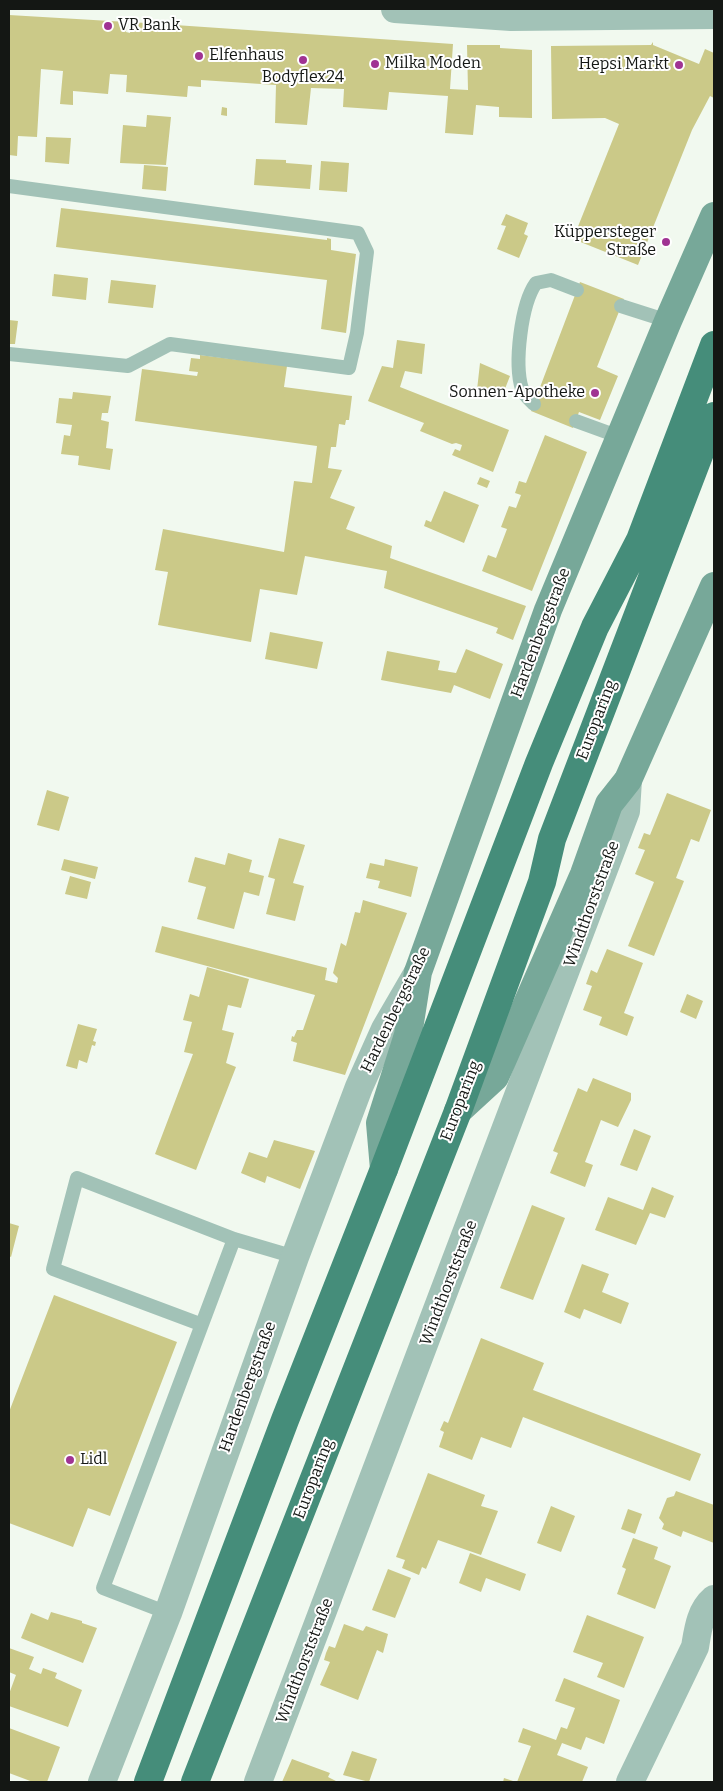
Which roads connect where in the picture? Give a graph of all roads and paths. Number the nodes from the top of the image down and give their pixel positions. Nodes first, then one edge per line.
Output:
1 (405, 9) edge
2 (714, 15) edge
3 (9, 186) edge
4 (714, 216) edge
5 (577, 290) dead end
6 (621, 306) dead end
7 (668, 321) junction
8 (714, 345) edge
9 (9, 354) edge
10 (534, 404) dead end
11 (714, 416) edge
12 (576, 421) dead end
13 (620, 437) junction
14 (714, 586) edge
15 (628, 780) junction
16 (418, 972) junction
17 (458, 1111) junction
18 (384, 1169) junction
19 (234, 1238) junction
20 (295, 1257) junction
21 (200, 1324) junction
22 (714, 1599) edge
23 (168, 1613) junction
24 (102, 1782) edge
25 (148, 1782) edge
26 (195, 1782) edge
27 (258, 1782) edge
28 (630, 1782) edge

1 - 2 street
3 - 9 lane
4 - 7 main road, Hardenbergstraße
5 - 10 lane
6 - 7 lane
7 - 13 main road, Hardenbergstraße
8 - 18 highway
11 - 17 highway, Europaring
12 - 13 lane
13 - 16 main road, Hardenbergstraße
14 - 15 main road, Windthorststraße
15 - 17 main road, Windthorststraße
15 - 27 street, Windthorststraße
16 - 18 main road
16 - 20 street, Hardenbergstraße
17 - 26 highway, Europaring
18 - 25 highway
19 - 20 lane
19 - 21 lane
19 - 21 lane
20 - 23 street, Hardenbergstraße
21 - 23 lane
22 - 28 street
23 - 24 street, Hardenbergstraße

